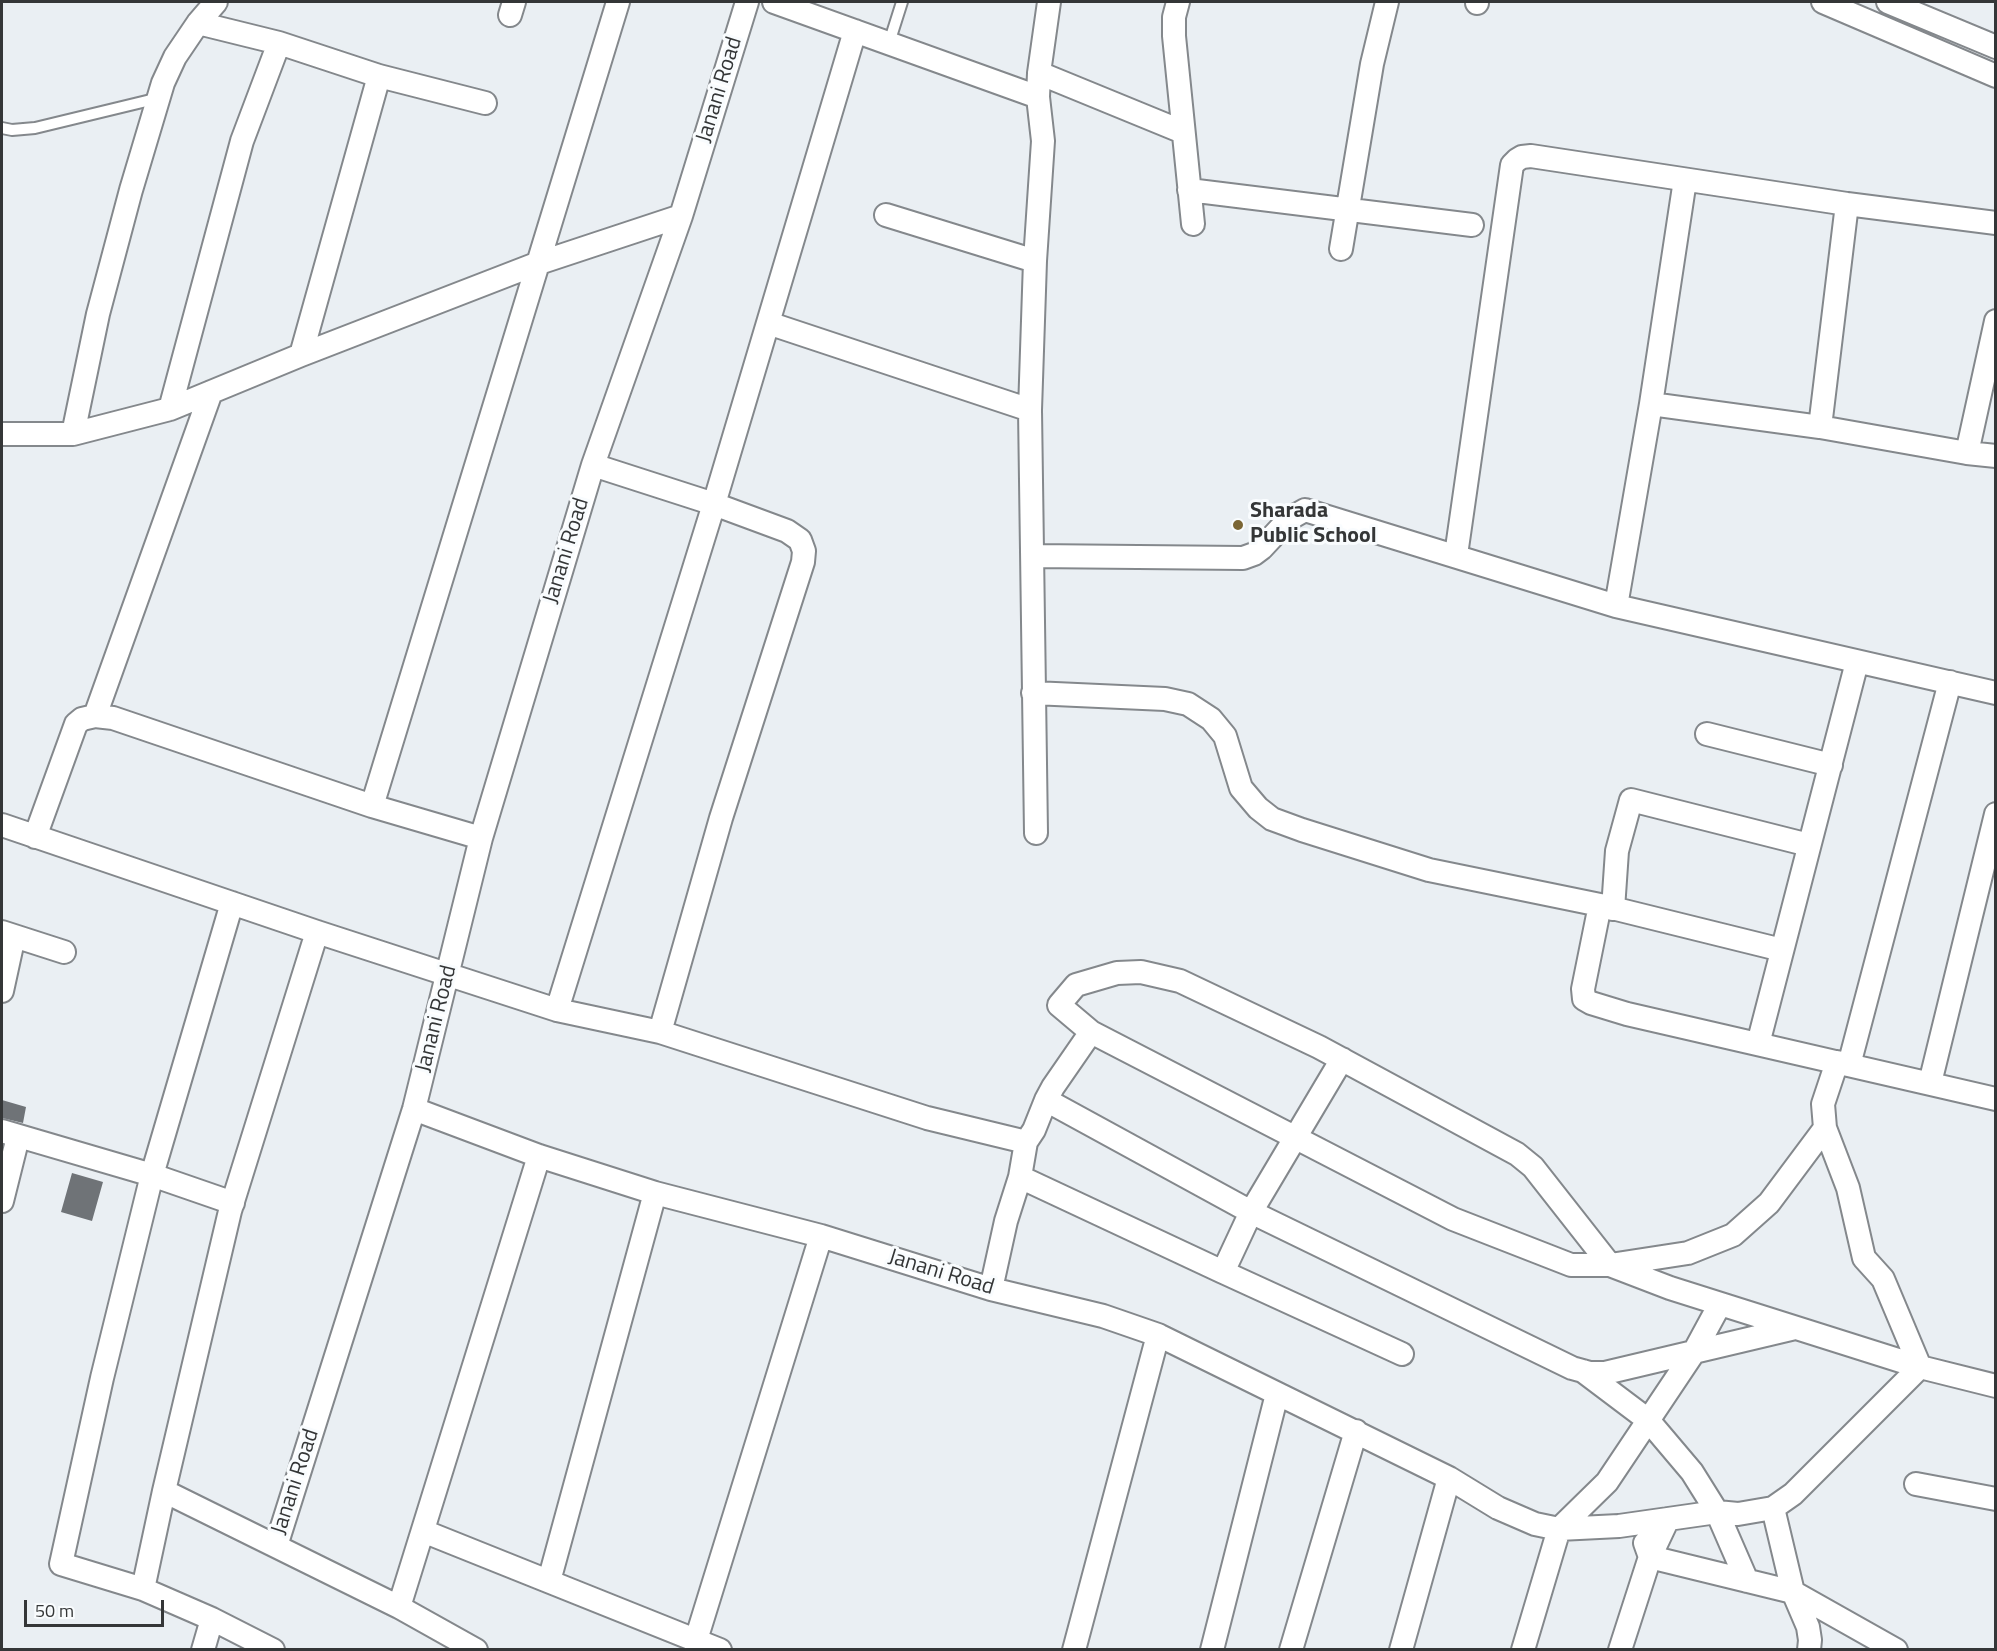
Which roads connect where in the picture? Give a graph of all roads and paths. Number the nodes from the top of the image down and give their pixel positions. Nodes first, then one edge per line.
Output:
1 (216, 2) edge
2 (618, 2) edge
3 (747, 2) edge
4 (774, 2) edge
5 (902, 2) edge
6 (1049, 2) edge
7 (1178, 2) edge
8 (1387, 2) edge
9 (1822, 2) edge
10 (1888, 2) edge
11 (198, 23) junction
12 (855, 31) junction
13 (279, 43) junction
14 (888, 43) junction
15 (1995, 47) edge
16 (1039, 74) junction
17 (380, 76) junction
18 (1995, 76) edge
19 (1038, 97) junction
20 (159, 98) junction
21 (485, 103) dead end
22 (2, 128) edge
23 (1183, 132) junction
24 (1685, 180) junction
25 (1189, 190) junction
26 (1847, 204) junction
27 (1347, 210) junction
28 (886, 215) dead end
29 (681, 216) junction
30 (1995, 223) edge
31 (1192, 224) dead end
32 (1472, 225) dead end
33 (1341, 249) dead end
34 (1035, 261) junction
35 (536, 264) junction
36 (1995, 321) edge
37 (768, 323) junction
38 (301, 355) junction
39 (211, 392) junction
40 (1651, 404) junction
41 (170, 409) junction
42 (1030, 410) junction
43 (1820, 427) junction
44 (2, 434) edge
45 (73, 434) junction
46 (1967, 453) junction
47 (1995, 456) edge
48 (593, 465) junction
49 (714, 504) junction
50 (1456, 555) junction
51 (1033, 556) junction
52 (1616, 606) junction
53 (1857, 662) junction
54 (1950, 682) junction
55 (1033, 693) junction
56 (1995, 693) edge
57 (95, 716) junction
58 (1707, 734) dead end
59 (1831, 765) junction
60 (372, 806) junction
61 (1995, 814) edge
62 (2, 825) edge
63 (1036, 833) dead end
64 (35, 837) junction
65 (481, 838) junction
66 (1809, 845) junction
67 (232, 903) junction
68 (1607, 907) junction
69 (316, 932) junction
70 (8, 934) edge
71 (1782, 950) junction
72 (64, 952) dead end
73 (449, 974) junction
74 (2, 991) edge
75 (557, 1010) junction
76 (660, 1032) junction
77 (1091, 1032) junction
78 (1758, 1044) junction
79 (1342, 1059) junction
80 (1843, 1064) junction
81 (1930, 1083) junction
82 (1995, 1099) edge
83 (1046, 1100) junction
84 (414, 1109) junction
85 (1825, 1128) junction
86 (10, 1134) edge
87 (1295, 1138) junction
88 (1026, 1142) junction
89 (538, 1156) junction
90 (152, 1175) junction
91 (1020, 1177) junction
92 (655, 1193) junction
93 (2, 1201) edge
94 (233, 1203) junction
95 (1251, 1212) junction
96 (821, 1236) junction
97 (1610, 1265) junction
98 (1223, 1272) junction
99 (991, 1289) junction
100 (1720, 1304) junction
101 (1797, 1328) junction
102 (1158, 1335) junction
103 (1694, 1352) junction
104 (1402, 1354) dead end
105 (1920, 1367) junction
106 (1583, 1371) junction
107 (1995, 1386) edge
108 (1277, 1394) junction
109 (1648, 1420) junction
110 (1356, 1431) junction
111 (1449, 1478) junction
112 (1916, 1484) dead end
113 (164, 1491) junction
114 (1995, 1499) edge
115 (1773, 1509) junction
116 (1718, 1512) junction
117 (1668, 1519) junction
118 (1618, 1526) junction
119 (1559, 1529) junction
120 (423, 1531) junction
121 (276, 1546) junction
122 (1650, 1557) junction
123 (549, 1581) junction
124 (1747, 1581) junction
125 (143, 1589) junction
126 (1793, 1592) junction
127 (399, 1607) junction
128 (212, 1619) junction
129 (696, 1640) junction
130 (203, 1650) edge
131 (273, 1650) edge
132 (476, 1650) edge
133 (720, 1650) edge
134 (1074, 1650) edge
135 (1212, 1650) edge
136 (1291, 1650) edge
137 (1401, 1650) edge
138 (1523, 1650) edge
139 (1620, 1650) edge
140 (1809, 1650) edge
141 (1896, 1650) edge

1 - 11 street
2 - 35 street
3 - 29 street, Janani Road
4 - 12 street
5 - 14 lane
6 - 16 street
7 - 23 street
8 - 27 street
9 - 18 street
10 - 15 street
11 - 13 street
11 - 20 street
12 - 14 street
12 - 37 street
13 - 17 street
13 - 41 street
14 - 19 street
16 - 19 street
16 - 23 street
17 - 21 street
17 - 38 street
19 - 34 street
20 - 22 lane
20 - 45 street
23 - 25 street
24 - 26 street
24 - 40 street
24 - 50 street
25 - 27 street
25 - 31 street
26 - 30 street
26 - 43 street
27 - 32 street
27 - 33 street
28 - 34 street
29 - 35 street
29 - 48 street, Janani Road
34 - 42 street
35 - 38 street
35 - 60 street
36 - 46 street
37 - 42 street
37 - 49 street
38 - 39 street
39 - 41 street
39 - 57 street
40 - 43 street
40 - 52 street
41 - 45 street
42 - 51 street
43 - 46 street
44 - 45 street
46 - 47 street
48 - 49 street
48 - 65 street, Janani Road
49 - 75 street
49 - 76 street
50 - 51 street
50 - 52 street
51 - 55 street
52 - 53 street
53 - 54 street
53 - 59 street
54 - 56 street
54 - 80 street
55 - 63 street
55 - 68 street
57 - 60 street
57 - 64 street
58 - 59 street
59 - 66 street
60 - 65 street
61 - 81 street
62 - 64 street
64 - 67 street
65 - 73 street, Janani Road
66 - 68 street
66 - 71 street
67 - 69 street
67 - 90 street
68 - 71 street
68 - 78 street
69 - 73 street
69 - 94 street
70 - 72 street
70 - 74 street
71 - 78 street
73 - 75 street
73 - 84 street, Janani Road
75 - 76 street
76 - 88 street
77 - 79 street
77 - 83 street
77 - 87 street
78 - 80 street
79 - 87 street
79 - 97 street
80 - 81 street
80 - 85 street
81 - 82 street
83 - 88 street
83 - 95 street
84 - 89 street, Janani Road
84 - 121 street, Janani Road
85 - 97 street
85 - 105 street
86 - 90 street
86 - 93 street
87 - 95 street
87 - 97 street
88 - 91 street
89 - 92 street, Janani Road
89 - 120 street
90 - 94 street
90 - 125 street
91 - 98 street
91 - 99 street
92 - 96 street, Janani Road
92 - 123 street
94 - 113 street
95 - 98 street
95 - 106 street
96 - 99 street, Janani Road
96 - 129 street
97 - 100 street
98 - 104 street
99 - 102 street, Janani Road
100 - 101 street
100 - 103 street
101 - 103 street
101 - 105 street
102 - 108 street, Janani Road
102 - 134 street
103 - 106 street
103 - 109 street
105 - 107 street
105 - 115 street
106 - 109 street
108 - 110 street, Janani Road
108 - 135 street
109 - 116 street
109 - 119 street
110 - 111 street, Janani Road
110 - 136 street
111 - 119 street, Janani Road
111 - 137 street
112 - 114 street
113 - 121 street
113 - 125 street
115 - 116 street, Janani Road
115 - 126 street
116 - 117 street, Janani Road
116 - 124 street
117 - 118 street, Janani Road
117 - 122 street
118 - 119 street, Janani Road
118 - 122 street
119 - 138 street
120 - 123 street
120 - 127 street
121 - 127 street
122 - 124 street
122 - 139 street
123 - 129 street
124 - 126 street
125 - 128 street
126 - 140 street
126 - 141 street
127 - 132 street
128 - 130 street
128 - 131 street
129 - 133 street

